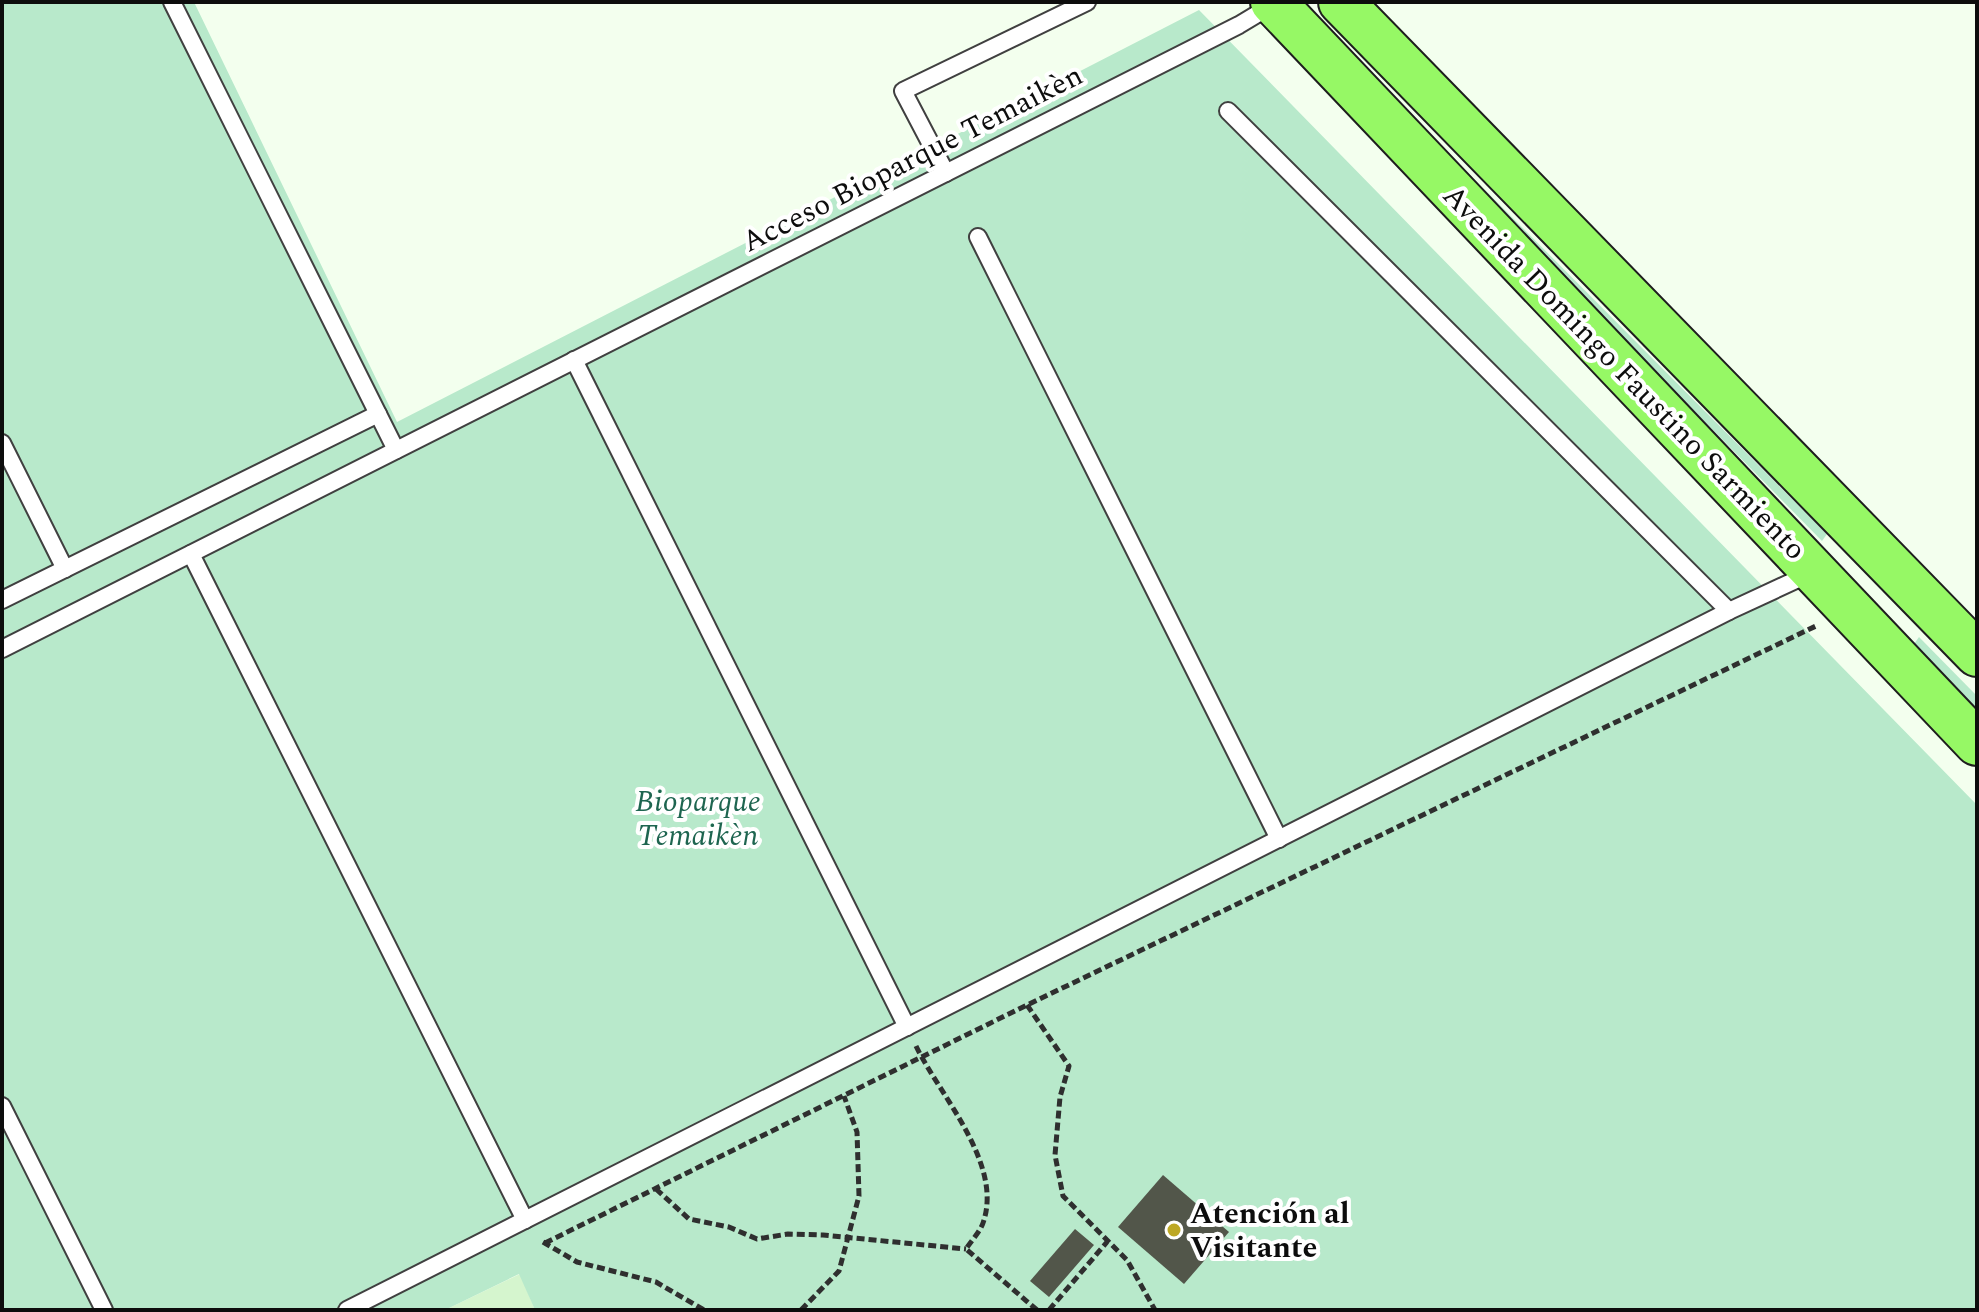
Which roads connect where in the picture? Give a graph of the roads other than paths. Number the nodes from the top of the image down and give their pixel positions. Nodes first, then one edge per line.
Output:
1 (172, 2) edge
2 (1087, 2) edge
3 (1341, 2) edge
4 (1274, 3) edge
5 (1228, 111) dead end
6 (946, 173) junction
7 (978, 237) dead end
8 (574, 360) junction
9 (378, 414) junction
10 (2, 443) edge
11 (396, 450) junction
12 (191, 554) junction
13 (65, 569) junction
14 (1814, 571) junction
15 (2, 600) edge
16 (1729, 611) junction
17 (2, 649) edge
18 (1977, 654) edge
19 (1977, 743) edge
20 (1279, 839) junction
21 (907, 1027) junction
22 (2, 1106) edge
23 (525, 1220) junction
24 (104, 1310) edge
25 (347, 1310) edge

1 - 9 lane
2 - 6 lane
3 - 18 main road, Avenida Domingo Faustino Sarmiento
4 - 6 lane, Acceso Bioparque Temaikèn
4 - 14 main road, Avenida Domingo Faustino Sarmiento
5 - 16 lane
6 - 8 lane, Acceso Bioparque Temaikèn
7 - 20 lane
8 - 11 lane, Acceso Bioparque Temaikèn
8 - 21 lane
9 - 11 lane
9 - 13 lane
10 - 13 lane
11 - 12 lane, Acceso Bioparque Temaikèn
12 - 17 lane, Acceso Bioparque Temaikèn
12 - 23 lane
13 - 15 lane
14 - 16 lane
14 - 19 main road, Avenida Domingo Faustino Sarmiento
16 - 20 lane
20 - 21 lane
21 - 23 lane
22 - 24 lane
23 - 25 lane

